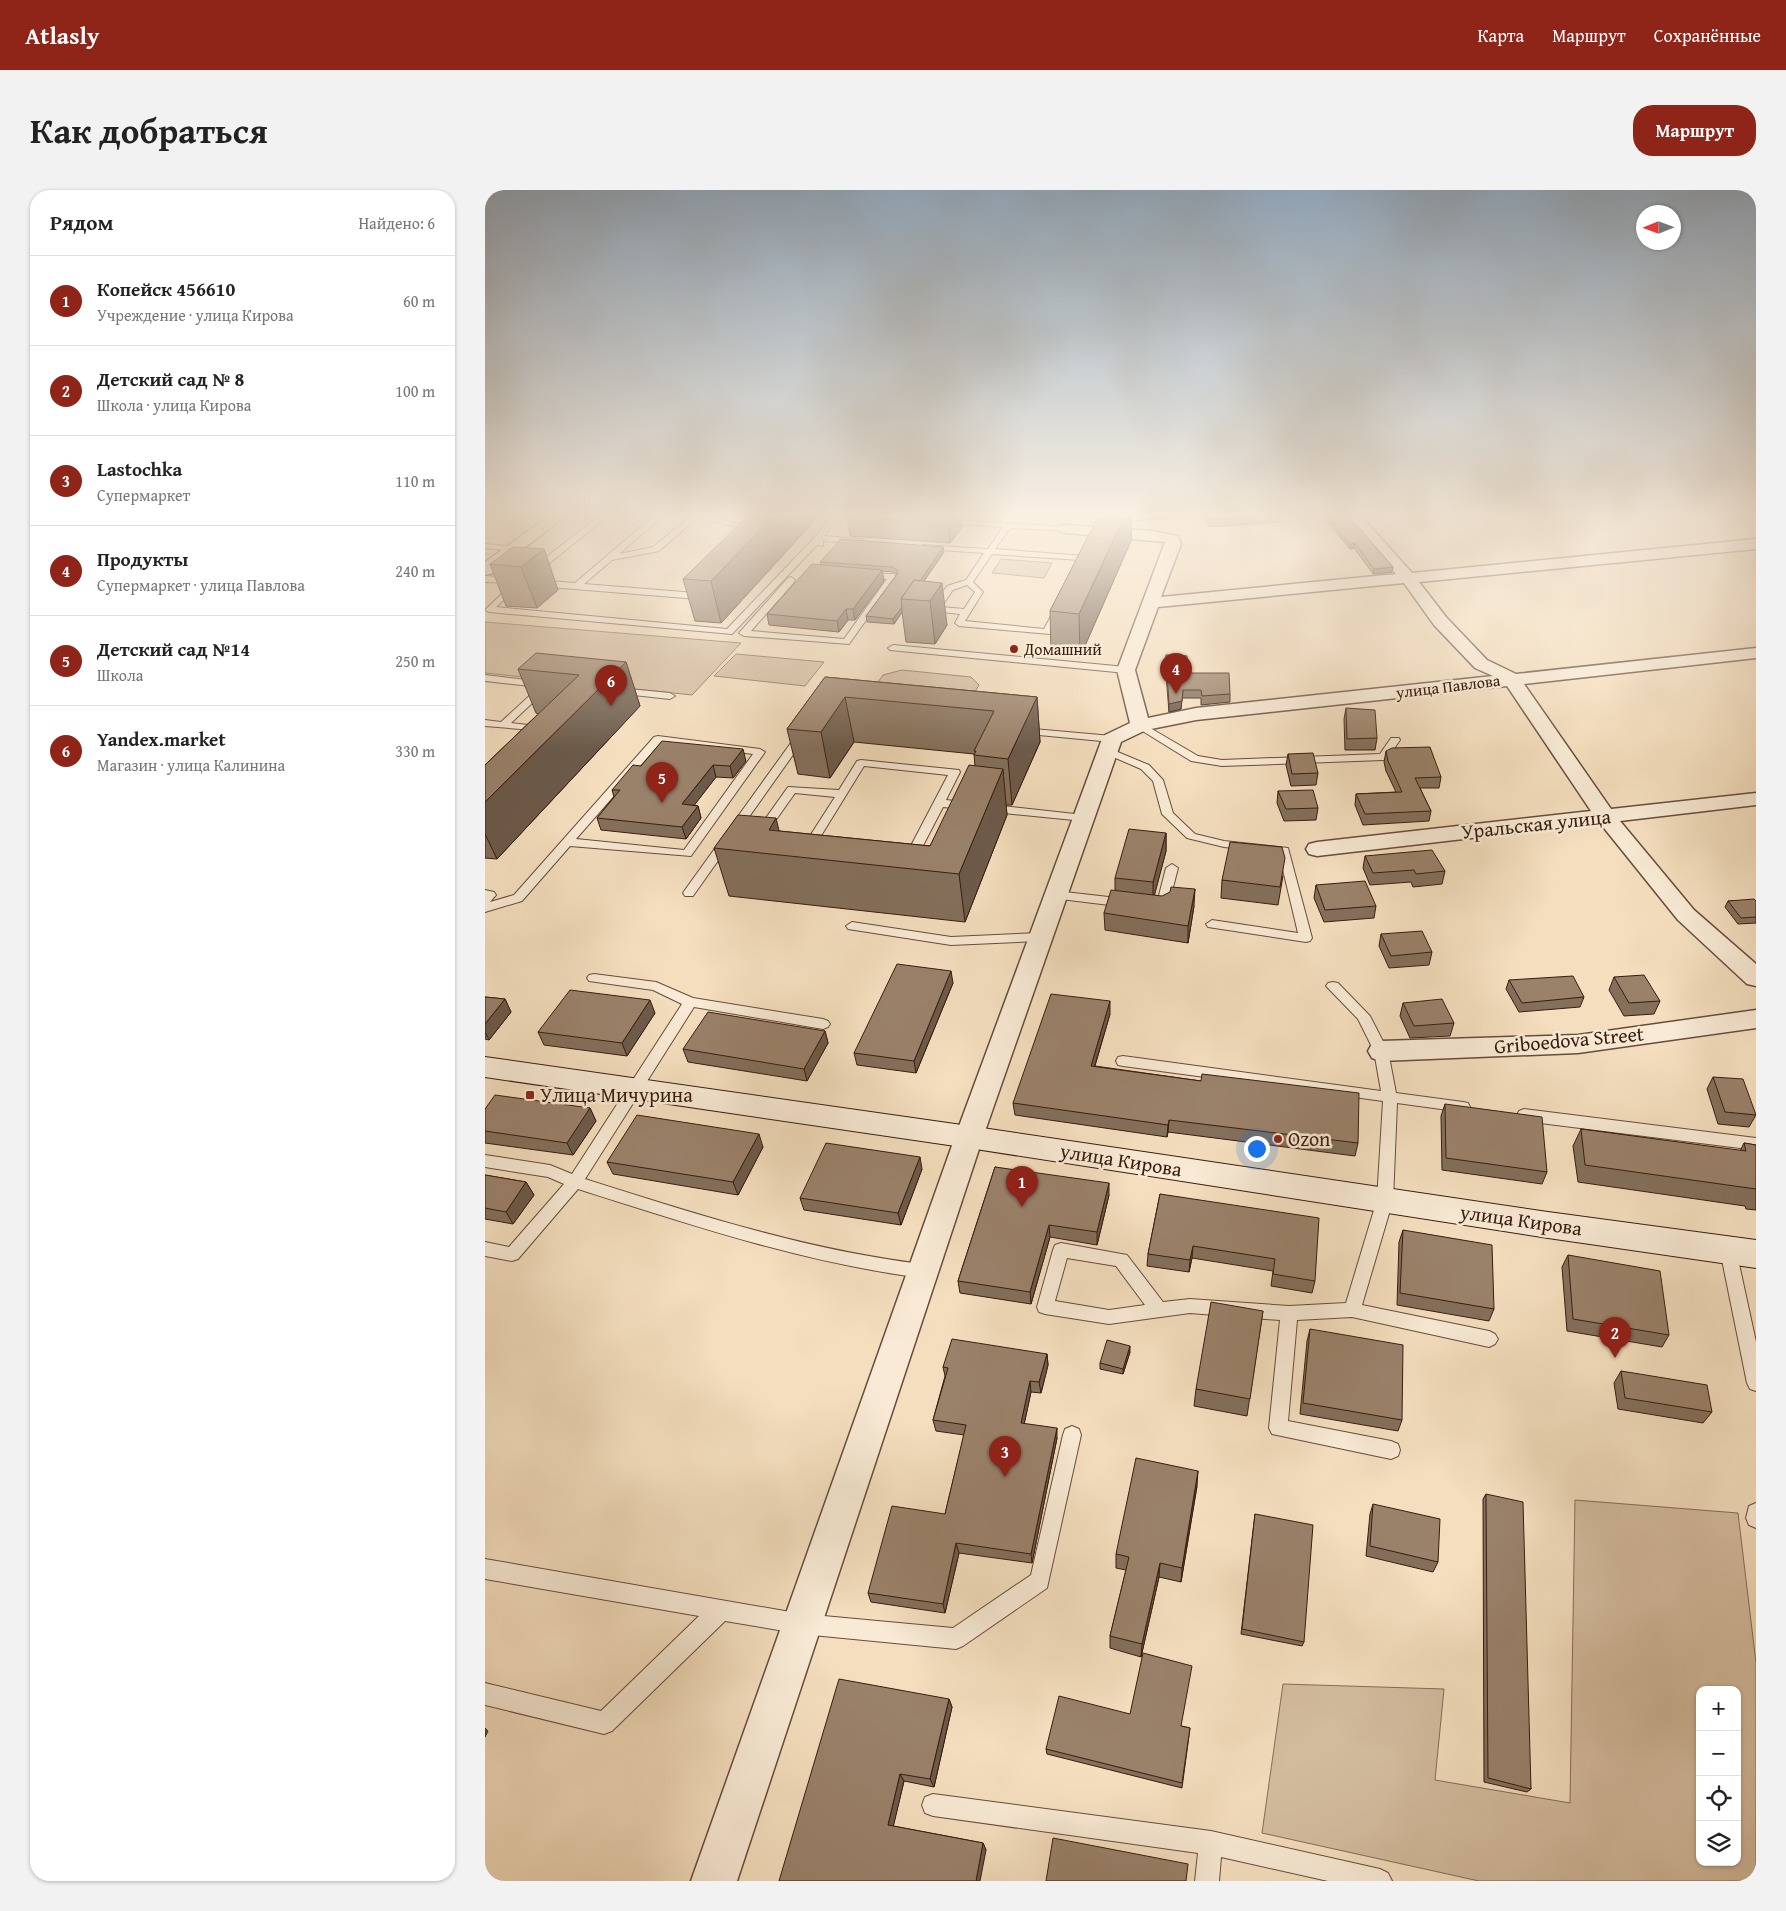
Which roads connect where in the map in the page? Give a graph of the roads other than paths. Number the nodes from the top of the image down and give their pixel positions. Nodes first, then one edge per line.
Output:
1 (508, 592) edge
2 (649, 592) edge
3 (703, 592) edge
4 (767, 592) edge
5 (781, 592) edge
6 (882, 592) edge
7 (947, 592) edge
8 (979, 592) edge
9 (1155, 592) edge
10 (1270, 592) edge
11 (1419, 592) edge
12 (1064, 599) edge
13 (1151, 603) junction
14 (965, 612) junction
15 (893, 648) dead end
16 (1756, 652) edge
17 (1126, 670) junction
18 (485, 678) edge
19 (1511, 678) junction
20 (604, 690) edge
21 (670, 696) dead end
22 (485, 723) edge
23 (503, 725) junction
24 (1140, 725) junction
25 (807, 726) edge
26 (551, 730) edge
27 (1014, 730) edge
28 (1395, 740) dead end
29 (1110, 745) junction
30 (841, 794) junction
31 (1756, 799) edge
32 (939, 803) junction
33 (1605, 816) junction
34 (1084, 818) junction
35 (766, 841) edge
36 (567, 842) junction
37 (807, 849) edge
38 (1317, 849) dead end
39 (897, 866) edge
40 (1172, 868) dead end
41 (689, 893) dead end
42 (485, 894) edge
43 (1056, 894) junction
44 (485, 901) edge
45 (485, 908) edge
46 (1212, 924) dead end
47 (852, 926) dead end
48 (1040, 938) junction
49 (594, 978) dead end
50 (1756, 978) edge
51 (1333, 986) dead end
52 (690, 1002) junction
53 (1756, 1019) edge
54 (823, 1024) dead end
55 (1381, 1051) junction
56 (1123, 1061) dead end
57 (485, 1068) edge
58 (633, 1089) junction
59 (1390, 1098) junction
60 (1479, 1109) edge
61 (1509, 1113) edge
62 (969, 1136) junction
63 (1756, 1144) edge
64 (485, 1161) edge
65 (575, 1182) junction
66 (1385, 1200) junction
67 (485, 1249) edge
68 (1742, 1252) edge
69 (923, 1271) junction
70 (1352, 1310) junction
71 (1160, 1311) junction
72 (1289, 1312) junction
73 (1489, 1339) dead end
74 (1755, 1374) edge
75 (1072, 1435) dead end
76 (1391, 1450) dead end
77 (1756, 1513) edge
78 (1756, 1518) edge
79 (485, 1569) edge
80 (720, 1611) junction
81 (802, 1624) junction
82 (485, 1694) edge
83 (933, 1806) dead end
84 (1211, 1843) junction
85 (714, 1881) edge
86 (1207, 1881) edge
87 (1380, 1881) edge

1 - 4 lane
2 - 3 lane
5 - 6 lane
7 - 14 lane
8 - 14 lane
9 - 13 street
10 - 13 street
11 - 19 street
12 - 14 lane
13 - 17 street
15 - 17 lane
16 - 19 street, улица Павлова
17 - 24 street
18 - 23 lane
19 - 24 street, улица Павлова
19 - 33 street
20 - 21 lane
22 - 23 lane
23 - 26 lane
24 - 28 lane
24 - 29 street, улица Павлова
25 - 41 lane
27 - 29 lane
29 - 34 street
29 - 46 lane
30 - 32 lane
30 - 35 lane
30 - 37 lane
31 - 33 street, Уральская улица
32 - 34 lane
32 - 39 lane
33 - 38 street, Уральская улица
33 - 50 street
34 - 43 street
36 - 36 lane
36 - 45 lane
40 - 43 lane
42 - 44 lane
43 - 48 street
47 - 48 lane
48 - 62 street
49 - 52 lane
51 - 55 lane
52 - 54 lane
52 - 58 lane
53 - 55 street, Griboedova Street
55 - 59 lane
56 - 59 lane
57 - 58 main road, улица Кирова
58 - 62 main road, улица Кирова
58 - 65 lane
59 - 60 lane
59 - 66 lane
61 - 63 lane
62 - 66 main road, улица Кирова
62 - 69 street
64 - 65 lane
65 - 67 lane
65 - 69 lane
66 - 68 main road, улица Кирова
66 - 70 lane
68 - 74 lane
69 - 81 street
70 - 72 lane
70 - 73 lane
71 - 71 lane
71 - 72 lane
72 - 76 lane
75 - 81 lane
77 - 78 lane
79 - 80 lane
80 - 81 lane
80 - 82 lane
81 - 85 street
83 - 84 lane
84 - 86 lane
84 - 87 lane

